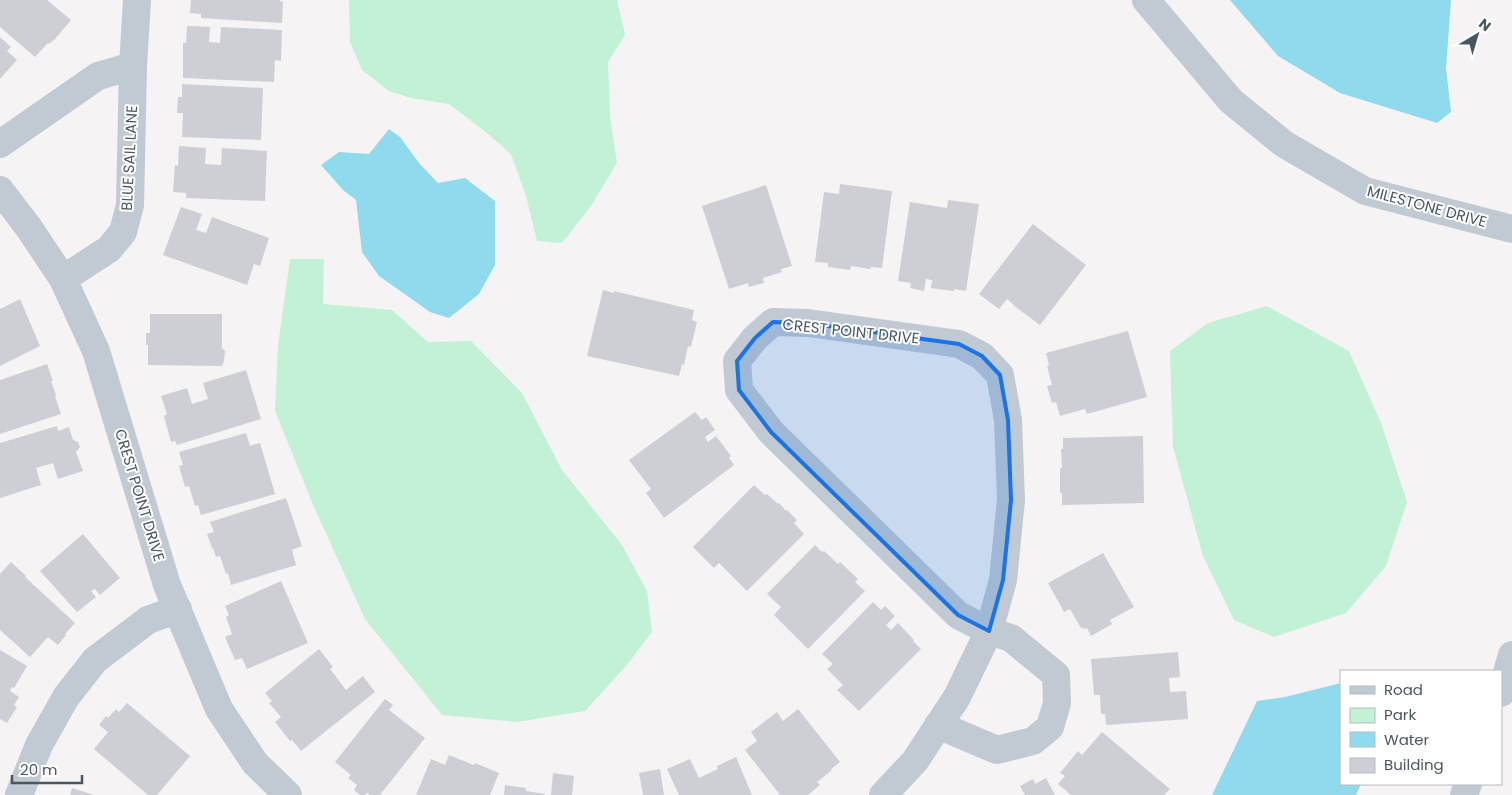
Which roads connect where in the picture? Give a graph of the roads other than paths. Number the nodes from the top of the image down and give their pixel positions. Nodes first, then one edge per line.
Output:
1 (137, 0) edge
2 (1146, 0) edge
3 (134, 66) junction
4 (0, 144) edge
5 (0, 190) edge
6 (1512, 229) edge
7 (62, 279) junction
8 (178, 610) junction
9 (989, 631) junction
10 (1512, 655) edge
11 (1502, 690) edge
12 (938, 725) junction
13 (19, 795) edge
14 (288, 795) edge
15 (883, 795) edge

1 - 3 street, BLUE SAIL LANE
2 - 6 street, MILESTONE DRIVE
3 - 4 street
3 - 7 street, BLUE SAIL LANE
5 - 7 street, CREST POINT DRIVE
7 - 8 street, CREST POINT DRIVE
8 - 13 street
8 - 14 street, CREST POINT DRIVE
9 - 9 street, CREST POINT DRIVE
9 - 12 street, CREST POINT DRIVE
9 - 12 street, CREST POINT DRIVE
10 - 11 street
12 - 15 street, CREST POINT DRIVE

